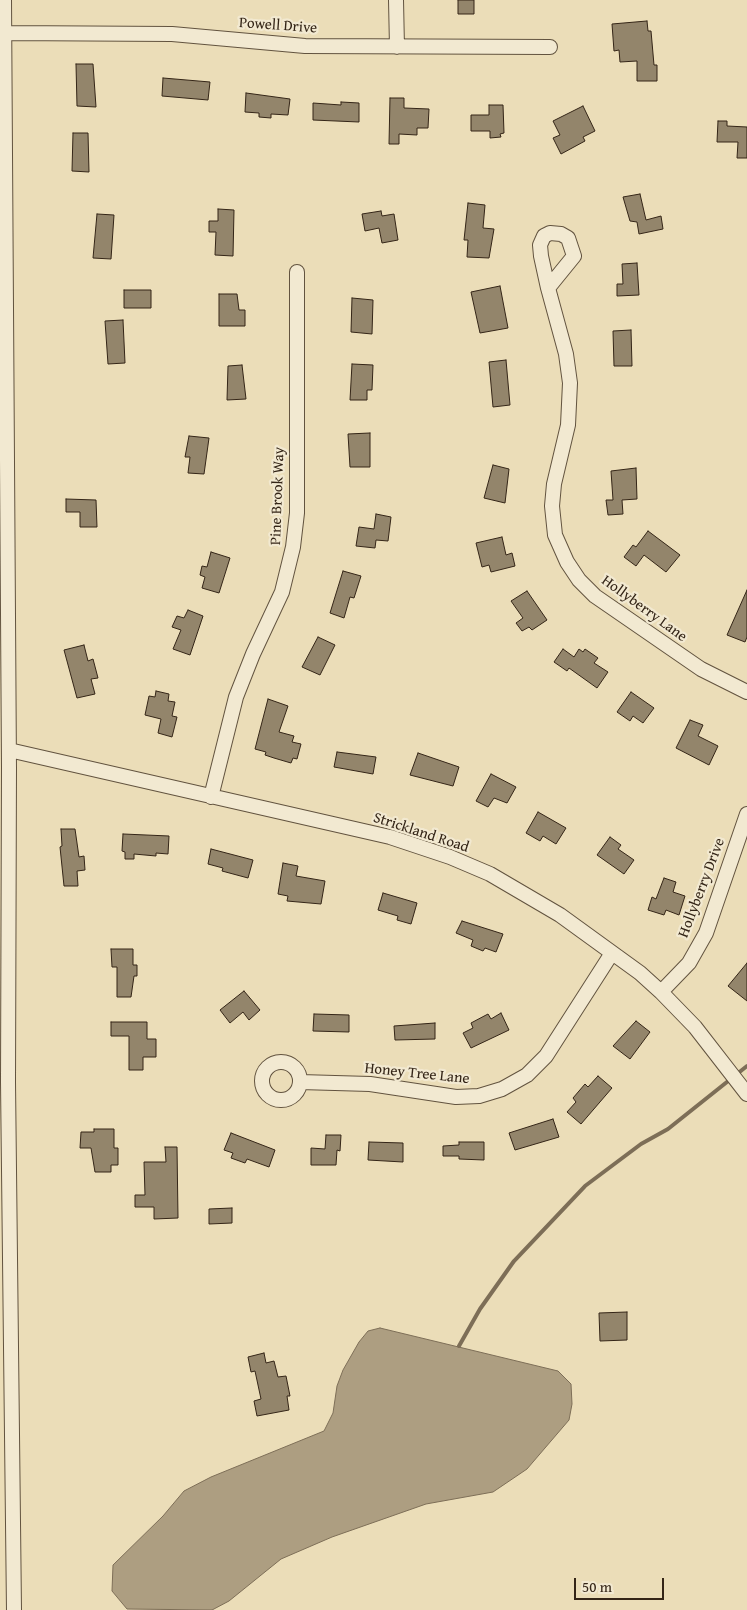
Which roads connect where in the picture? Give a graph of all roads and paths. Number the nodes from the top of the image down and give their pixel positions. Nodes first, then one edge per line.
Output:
1 (4, 0) edge
2 (396, 0) edge
3 (4, 33) junction
4 (397, 47) junction
5 (550, 47) dead end
6 (297, 272) dead end
7 (548, 288) dead end
8 (747, 692) edge
9 (9, 750) junction
10 (211, 797) junction
11 (747, 814) edge
12 (612, 953) junction
13 (661, 992) junction
14 (300, 1082) dead end
15 (747, 1094) edge
16 (14, 1610) edge

1 - 3 street
2 - 4 street
3 - 4 street, Powell Drive
3 - 9 street
4 - 5 street, Powell Drive
6 - 10 street, Pine Brook Way
7 - 8 street, Hollyberry Lane
9 - 10 street, Strickland Road
9 - 16 street
10 - 12 street, Strickland Road
11 - 13 street, Hollyberry Drive
12 - 13 street, Strickland Road
12 - 14 street, Honey Tree Lane
13 - 15 street, Strickland Road

